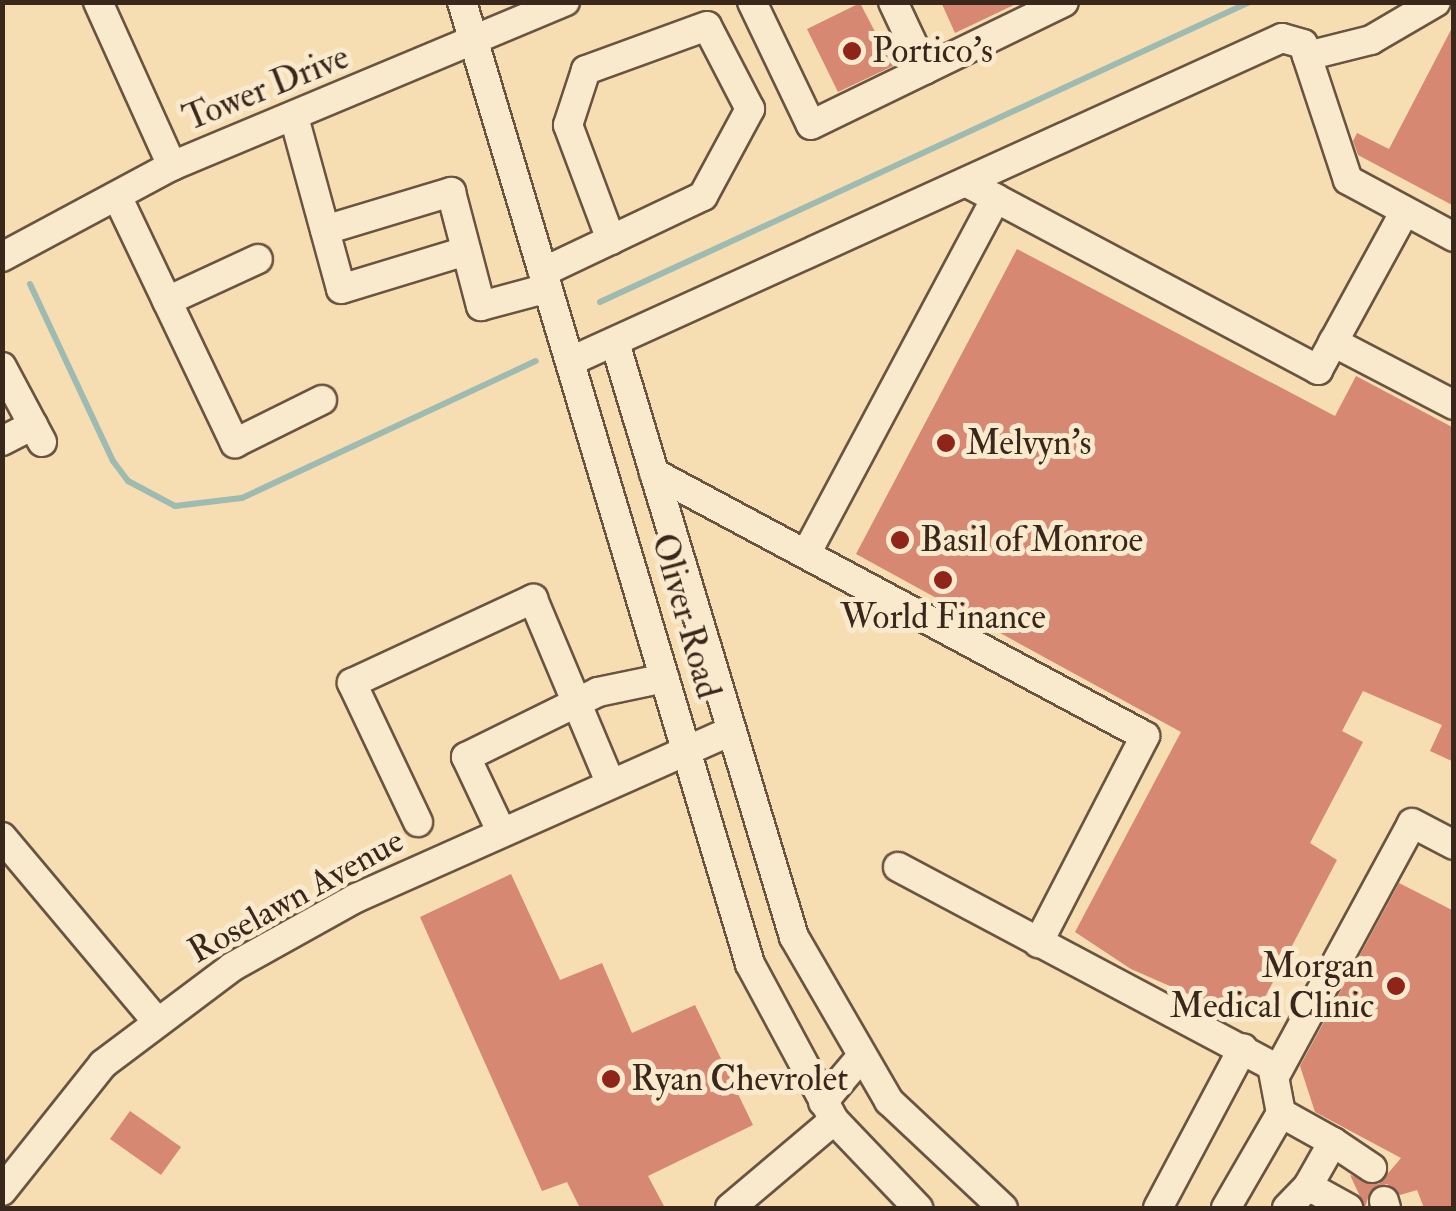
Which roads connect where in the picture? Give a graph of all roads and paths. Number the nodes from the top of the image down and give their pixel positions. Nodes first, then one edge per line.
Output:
1 (98, 2) edge
2 (462, 2) edge
3 (565, 2) edge
4 (893, 2) edge
5 (1064, 2) edge
6 (1436, 2) edge
7 (759, 5) edge
8 (474, 45) junction
9 (1307, 56) junction
10 (926, 70) junction
11 (294, 117) junction
12 (172, 166) junction
13 (968, 184) junction
14 (117, 196) junction
15 (996, 198) junction
16 (1405, 211) junction
17 (324, 230) junction
18 (1454, 238) edge
19 (611, 240) junction
20 (466, 251) junction
21 (2, 257) edge
22 (258, 259) dead end
23 (546, 280) junction
24 (167, 301) junction
25 (1333, 342) junction
26 (616, 346) junction
27 (571, 362) junction
28 (2, 367) edge
29 (322, 400) dead end
30 (1454, 405) edge
31 (2, 441) edge
32 (654, 472) junction
33 (807, 552) junction
34 (664, 678) junction
35 (576, 702) junction
36 (730, 730) junction
37 (685, 749) junction
38 (610, 782) junction
39 (418, 822) dead end
40 (500, 831) junction
41 (2, 837) edge
42 (1454, 845) edge
43 (898, 867) dead end
44 (1038, 943) junction
45 (157, 1022) junction
46 (1243, 1048) junction
47 (860, 1058) junction
48 (1276, 1074) junction
49 (828, 1112) junction
50 (1281, 1113) junction
51 (1333, 1142) junction
52 (1372, 1168) dead end
53 (1308, 1186) junction
54 (2, 1190) edge
55 (730, 1208) edge
56 (918, 1208) edge
57 (1003, 1208) edge
58 (1158, 1208) edge
59 (1226, 1208) edge
60 (1286, 1208) edge
61 (1348, 1208) edge

1 - 12 street
2 - 8 street, Oliver Road
3 - 8 street, Tower Drive
4 - 10 street
5 - 10 street
6 - 9 street
7 - 10 street
8 - 11 street, Tower Drive
8 - 23 street, Oliver Road
9 - 13 street
9 - 16 street
11 - 12 street, Tower Drive
11 - 17 street
12 - 14 street, Tower Drive
13 - 15 street
13 - 26 street
14 - 21 street, Tower Drive
14 - 24 street
15 - 25 street
15 - 33 street
16 - 18 street
16 - 25 street
17 - 20 street
17 - 20 street
19 - 19 street
19 - 23 street
20 - 23 street
22 - 24 street
23 - 27 street, Oliver Road
24 - 29 street
25 - 30 street
26 - 27 street
26 - 32 street
27 - 34 street, Oliver Road
28 - 31 street
32 - 33 street
32 - 36 street
33 - 44 street
34 - 35 street
34 - 37 street, Oliver Road
35 - 38 street
35 - 39 street
35 - 40 street
36 - 37 street, Roselawn Avenue
36 - 47 street
37 - 38 street, Roselawn Avenue
37 - 49 street, Oliver Road
38 - 40 street, Roselawn Avenue
40 - 45 street, Roselawn Avenue
41 - 45 street
42 - 48 street
43 - 44 street
44 - 46 street
45 - 54 street, Roselawn Avenue
46 - 48 street
46 - 58 street
47 - 49 street
47 - 57 street
48 - 50 street
49 - 55 street
49 - 56 street, Oliver Road
50 - 51 street
50 - 59 street
51 - 52 street
51 - 53 street
53 - 60 street
53 - 61 street

